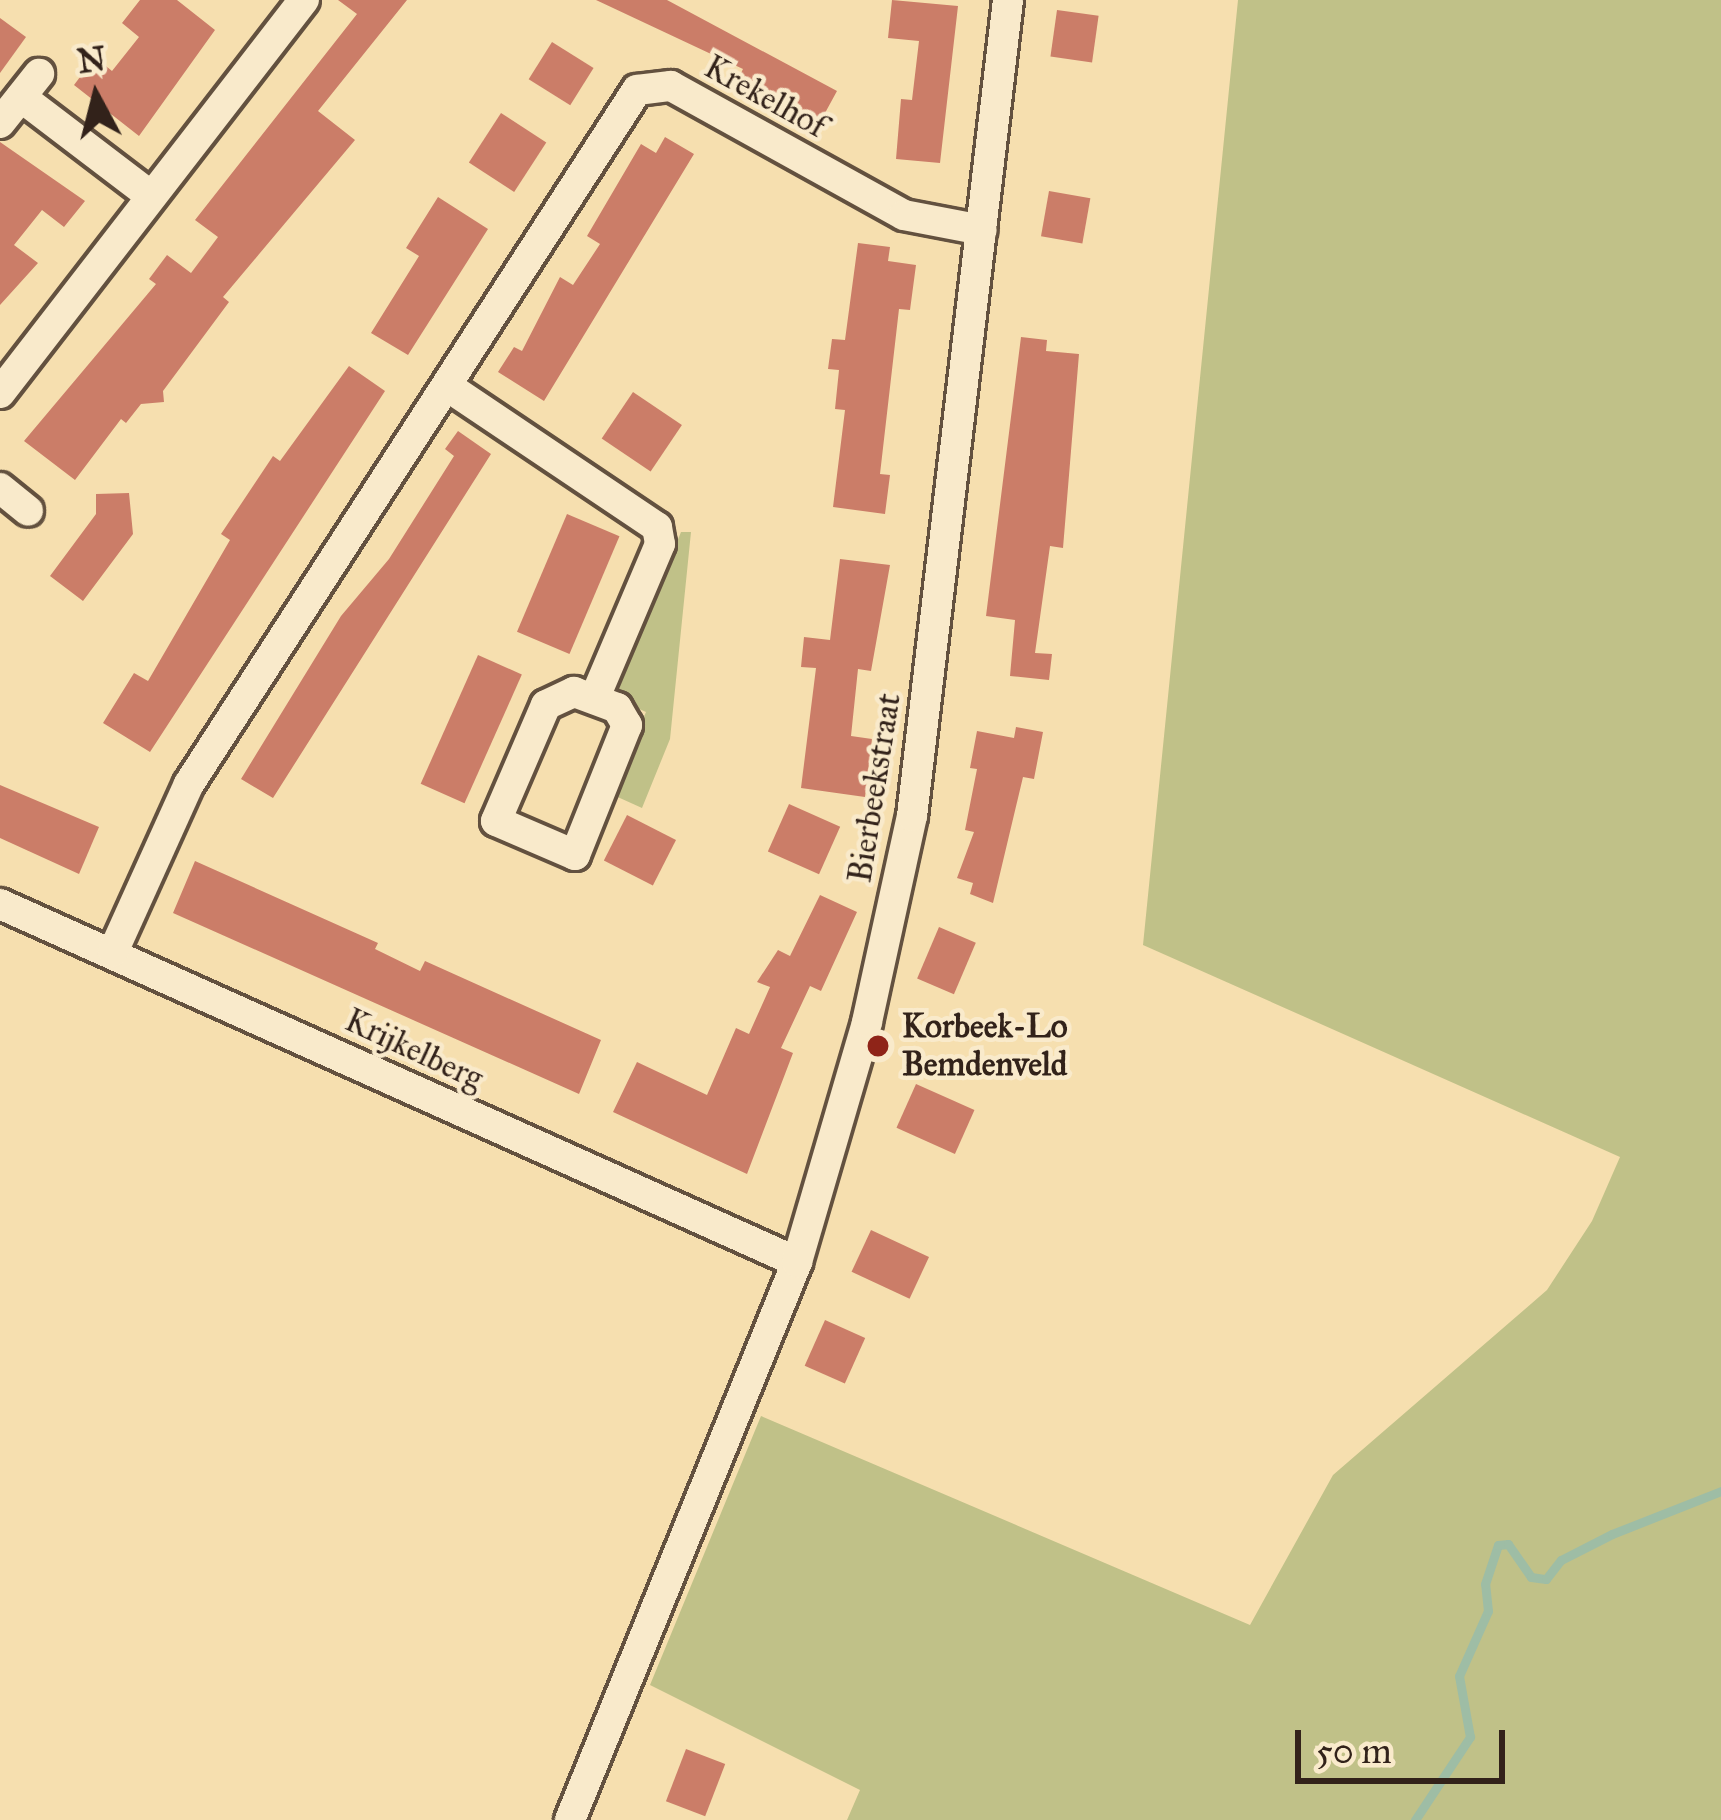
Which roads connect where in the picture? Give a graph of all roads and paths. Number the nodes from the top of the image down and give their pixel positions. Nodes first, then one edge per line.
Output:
1 (304, 0) edge
2 (1008, 0) edge
3 (0, 123) edge
4 (151, 196) junction
5 (982, 230) junction
6 (447, 386) junction
7 (0, 393) edge
8 (0, 488) edge
9 (28, 511) dead end
10 (595, 698) junction
11 (0, 904) edge
12 (113, 952) junction
13 (797, 1262) junction
14 (571, 1820) edge

1 - 4 street
2 - 5 street, Bierbeekstraat
3 - 4 street
4 - 7 street
5 - 6 street, Krekelhof
5 - 13 street, Bierbeekstraat
6 - 10 street
6 - 12 street, Krekelhof
8 - 9 street
10 - 10 street
11 - 12 street, Krijkelberg
12 - 13 street, Krijkelberg
13 - 14 street, Bierbeekstraat

